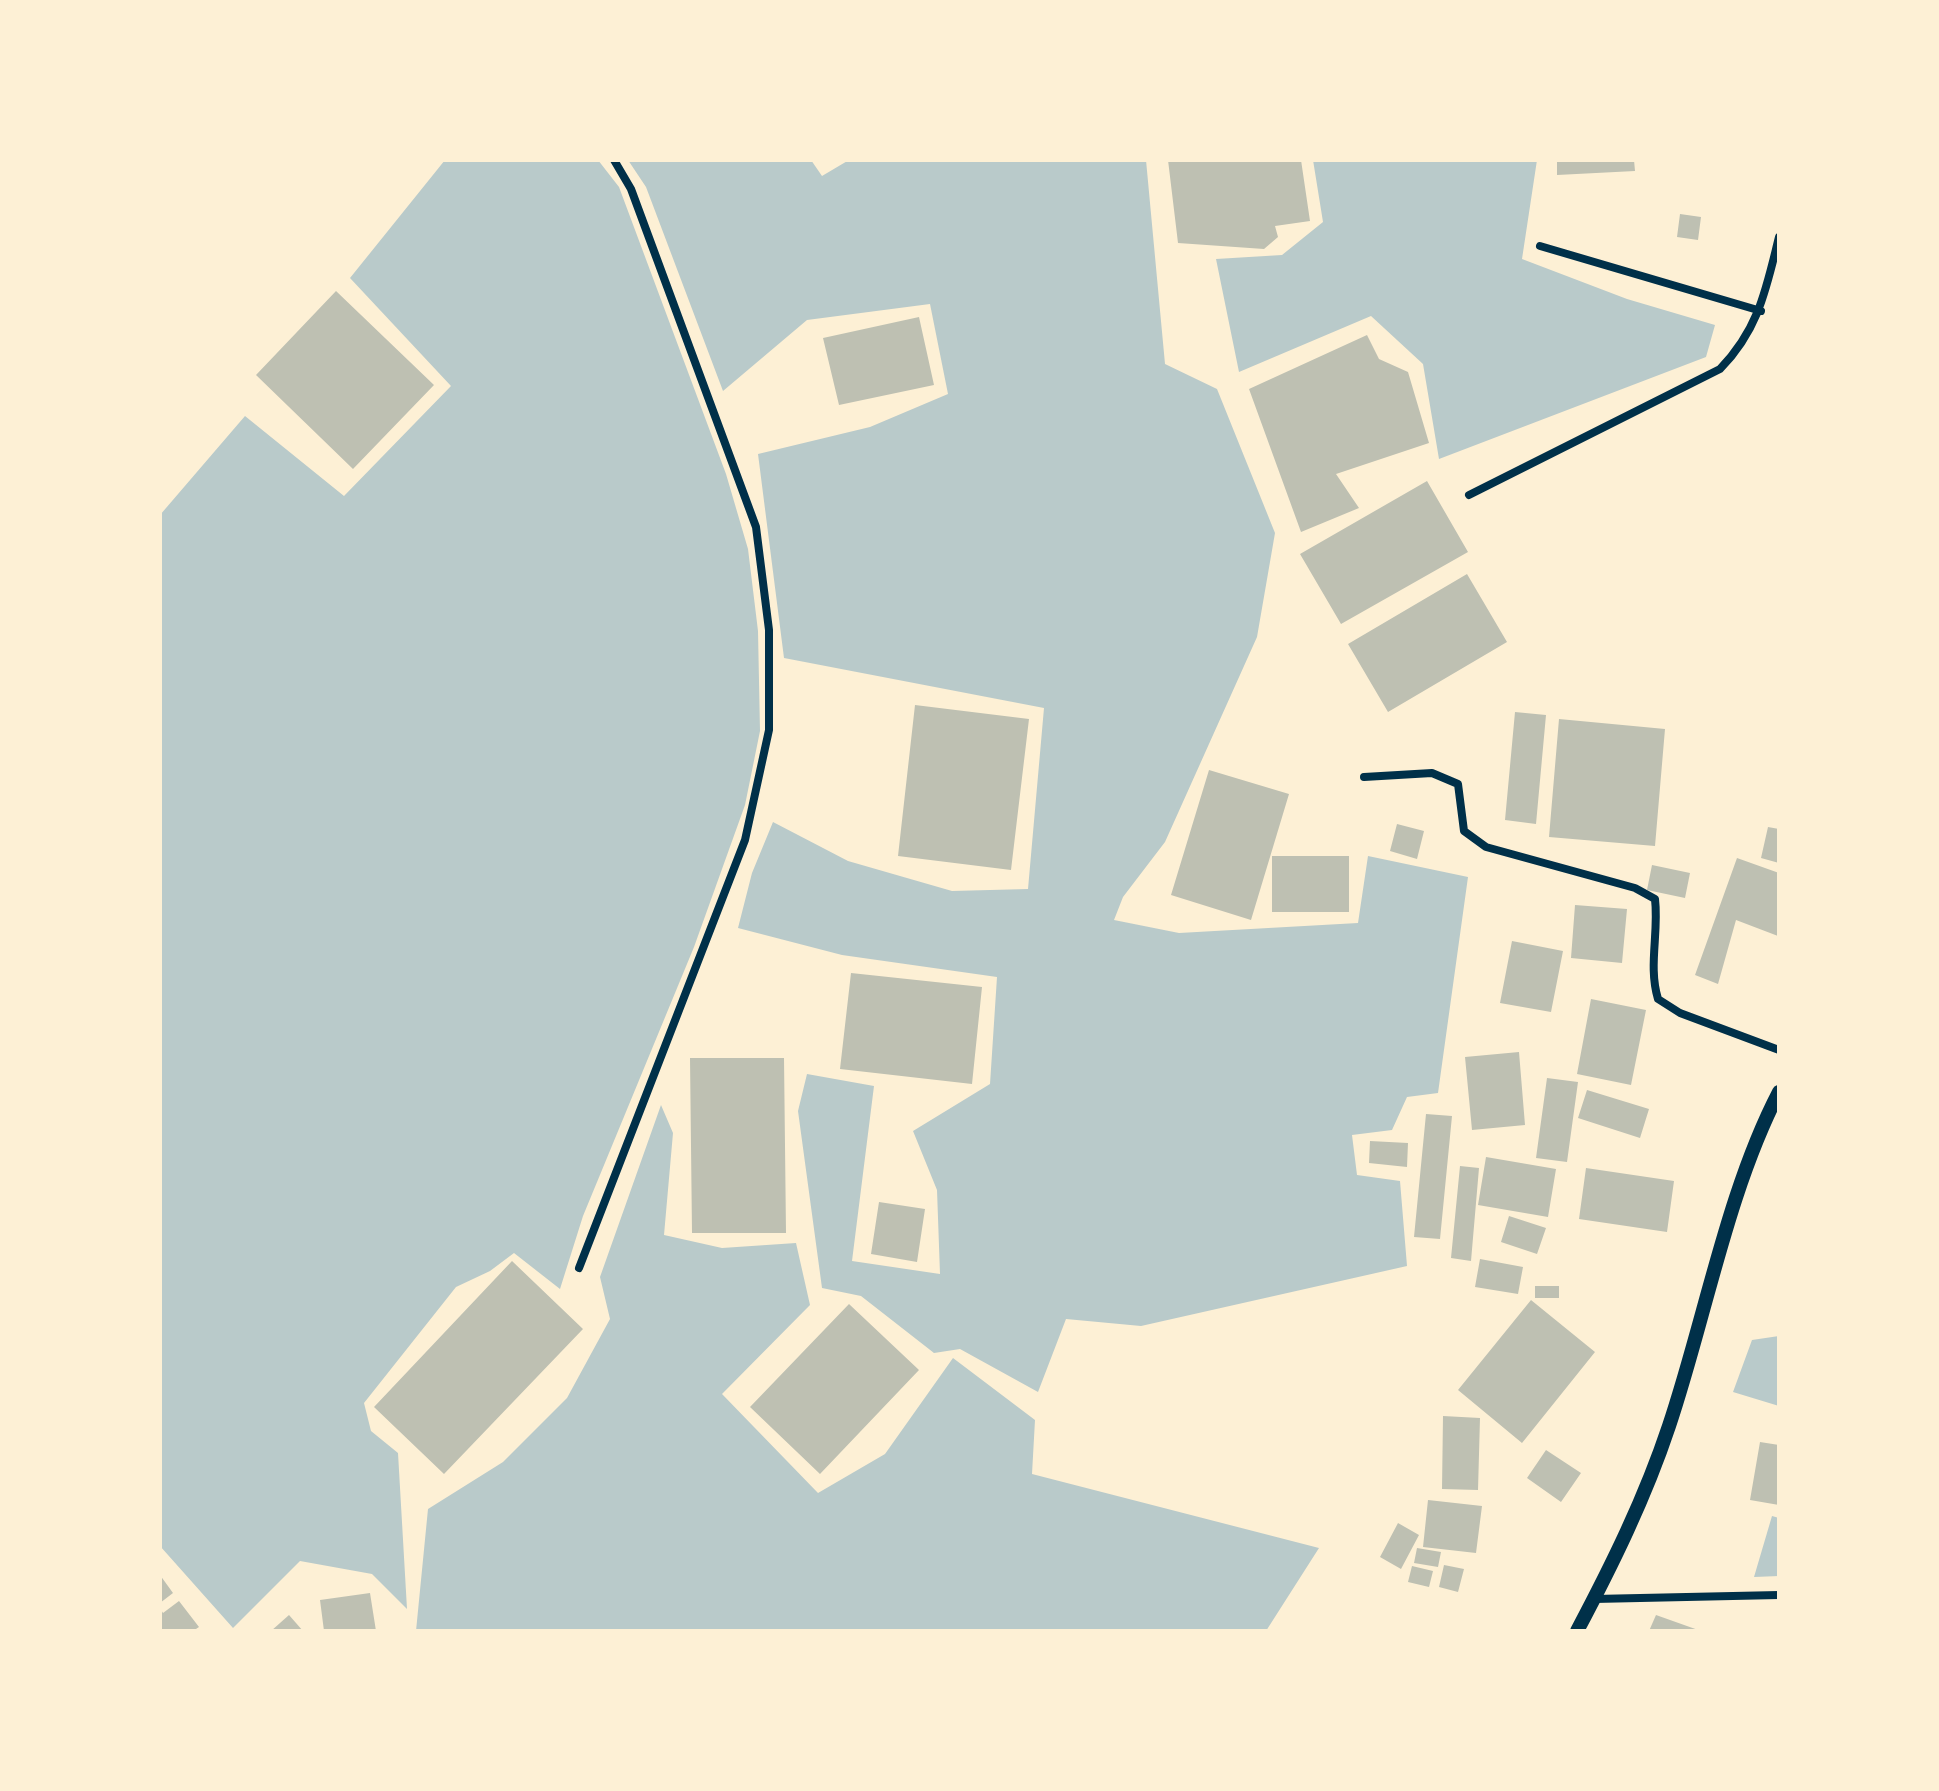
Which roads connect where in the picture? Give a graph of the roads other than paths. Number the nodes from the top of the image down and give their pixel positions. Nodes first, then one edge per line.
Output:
1 (614, 160) edge
2 (1779, 237) edge
3 (1540, 246) dead end
4 (1761, 311) junction
5 (1469, 495) dead end
6 (1364, 777) dead end
7 (1779, 1050) edge
8 (1779, 1092) edge
9 (579, 1268) dead end
10 (1779, 1595) edge
11 (1594, 1599) junction
12 (1577, 1631) edge

1 - 9 street
2 - 4 street
3 - 4 street
4 - 5 street
6 - 7 street
8 - 11 street
10 - 11 street
11 - 12 street

